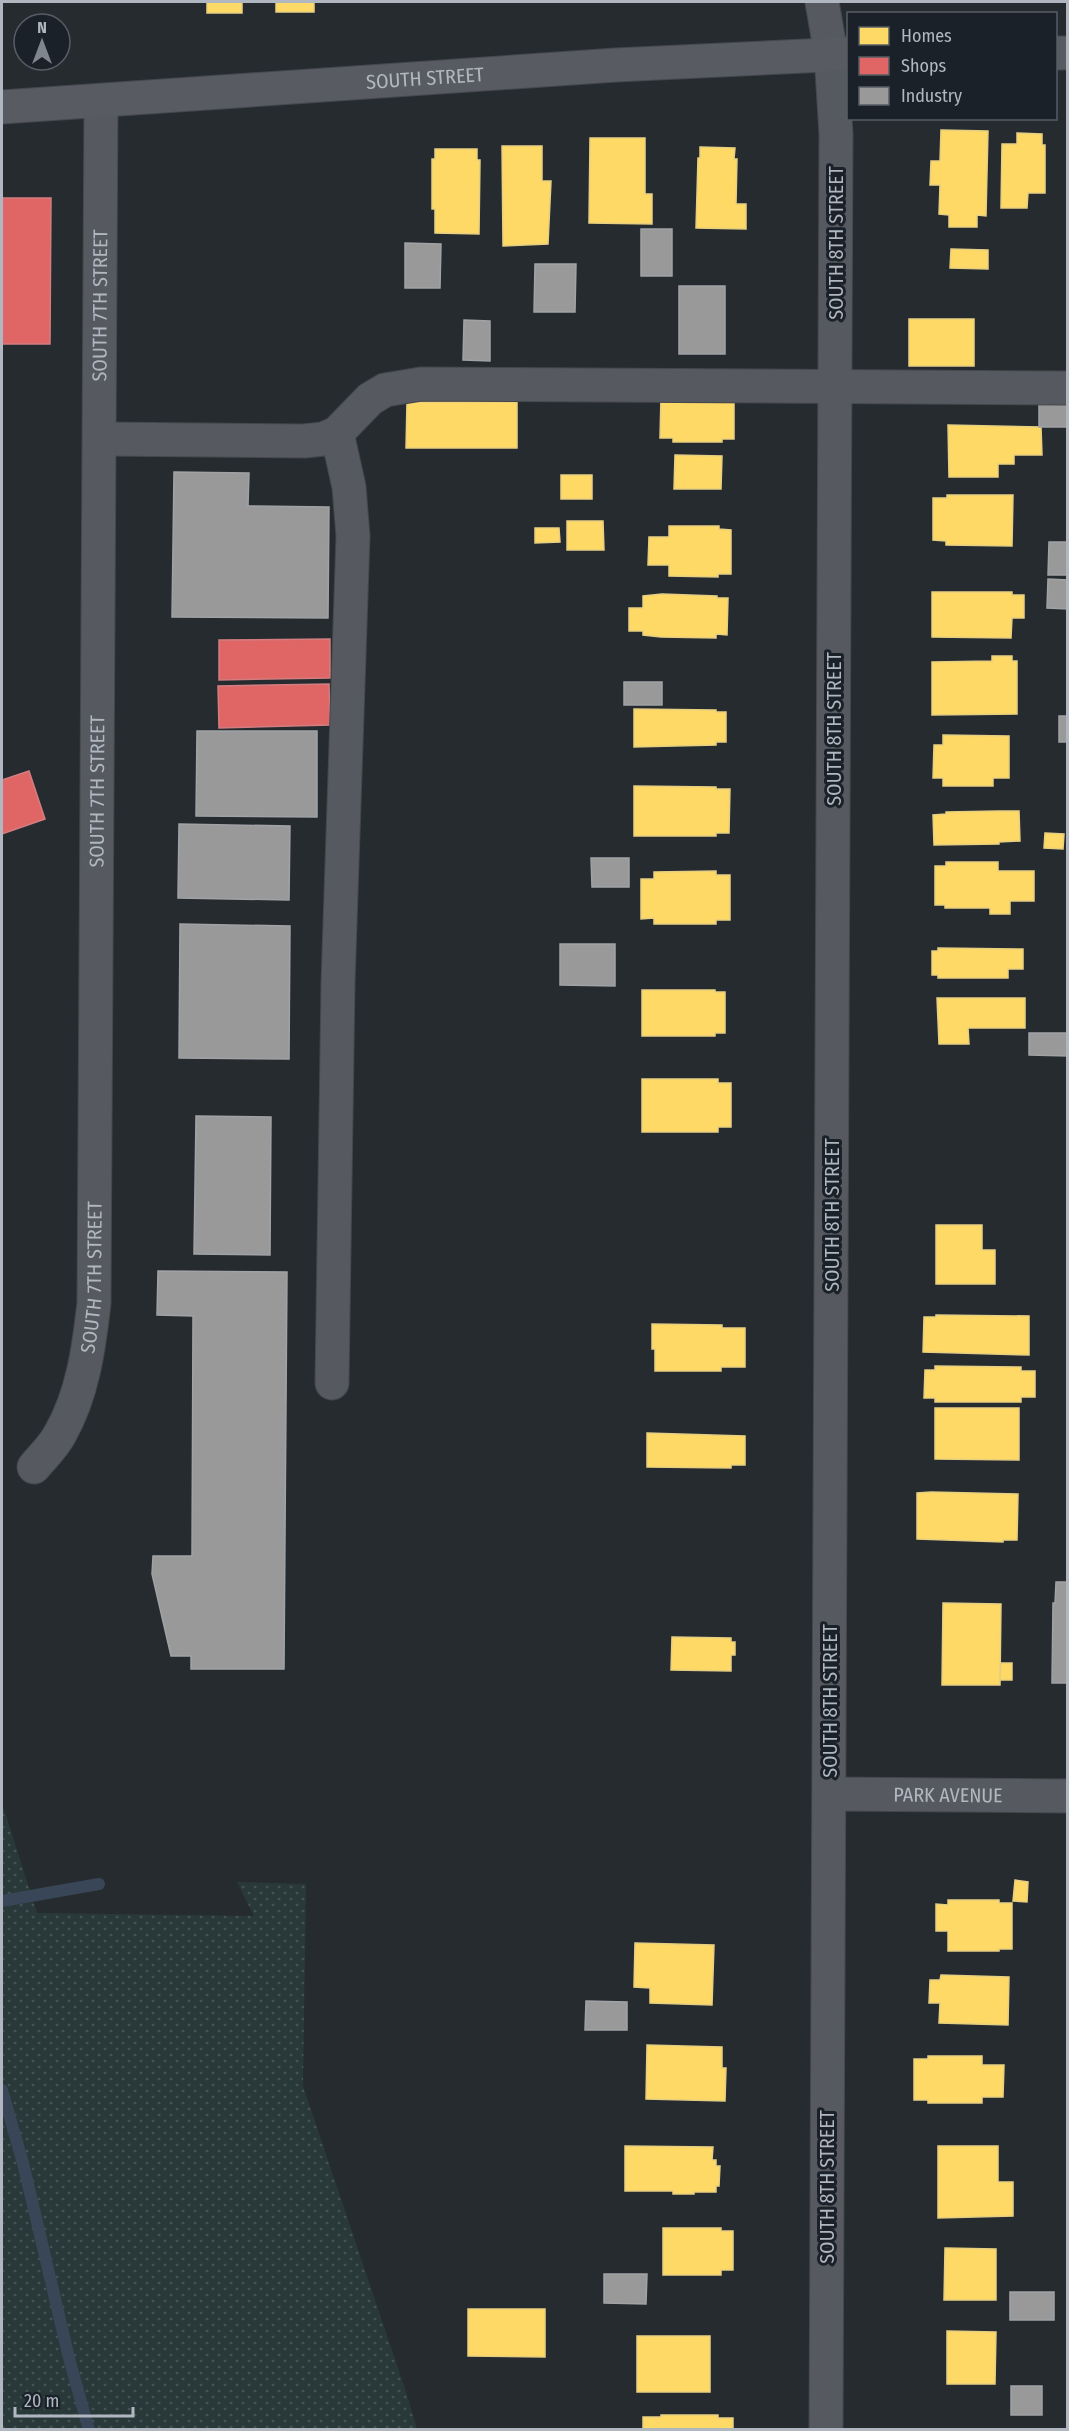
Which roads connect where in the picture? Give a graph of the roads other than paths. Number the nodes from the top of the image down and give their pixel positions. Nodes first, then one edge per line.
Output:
1 (822, 2) edge
2 (840, 54) edge
3 (101, 101) junction
4 (2, 107) edge
5 (835, 386) junction
6 (1068, 388) edge
7 (337, 433) junction
8 (101, 439) junction
9 (332, 1383) dead end
10 (34, 1467) dead end
11 (830, 1794) junction
12 (1068, 1796) edge
13 (826, 2430) edge

1 - 2 street, SOUTH 8TH STREET
2 - 3 main road, SOUTH STREET
2 - 5 street, SOUTH 8TH STREET
3 - 4 main road, SOUTH STREET
3 - 8 street, SOUTH 7TH STREET
5 - 6 street
5 - 7 street
5 - 11 street, SOUTH 8TH STREET
7 - 8 street
7 - 9 street
8 - 10 street, SOUTH 7TH STREET
11 - 12 street, PARK AVENUE
11 - 13 street, SOUTH 8TH STREET

